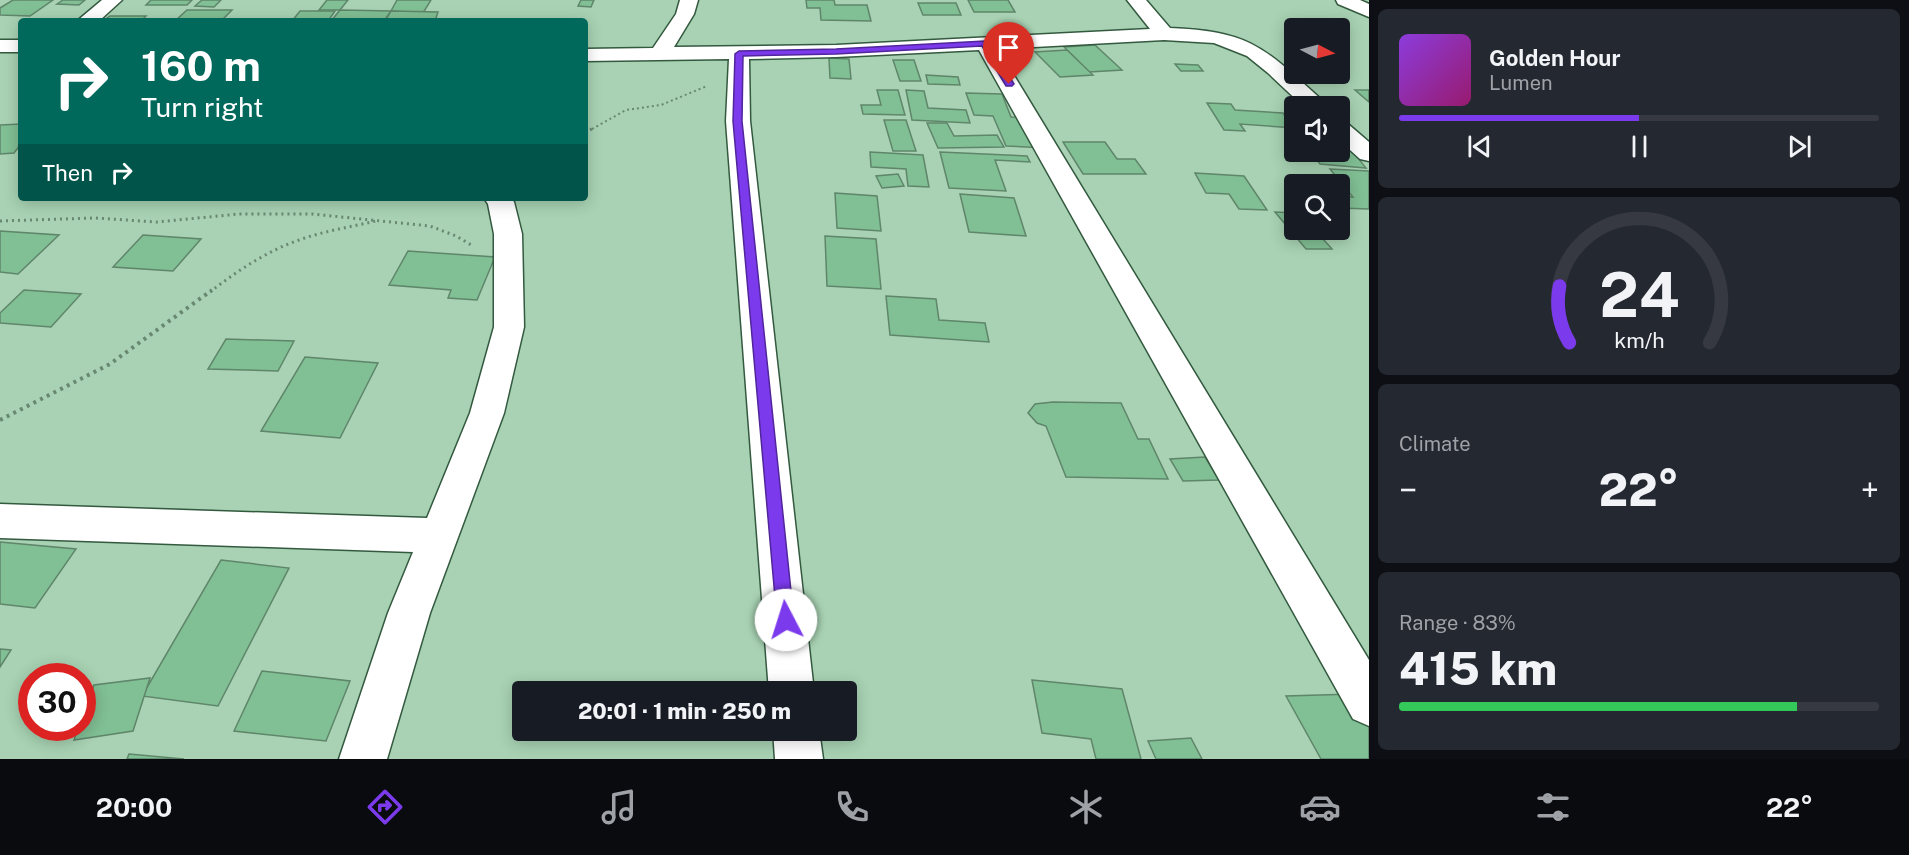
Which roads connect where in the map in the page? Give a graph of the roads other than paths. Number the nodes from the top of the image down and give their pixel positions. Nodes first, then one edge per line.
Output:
1 (113, 0) edge
2 (689, 0) edge
3 (1136, 0) edge
4 (1345, 0) edge
5 (1369, 11) edge
6 (91, 18) edge
7 (1164, 34) junction
8 (985, 43) junction
9 (0, 46) edge
10 (18, 46) edge
11 (588, 55) edge
12 (659, 55) junction
13 (739, 63) junction
14 (1304, 96) edge
15 (1350, 138) edge
16 (1369, 154) edge
17 (499, 201) edge
18 (0, 521) edge
19 (439, 536) junction
20 (791, 681) edge
21 (1369, 703) edge
22 (797, 741) edge
23 (363, 759) edge
24 (799, 759) edge

1 - 6 street
2 - 12 street
3 - 7 street
4 - 5 street
7 - 8 street
7 - 14 street
8 - 13 street
8 - 21 street
9 - 10 street
11 - 12 street
12 - 13 street
13 - 20 street
15 - 16 street
17 - 19 street
18 - 19 street
19 - 23 street
22 - 24 street

